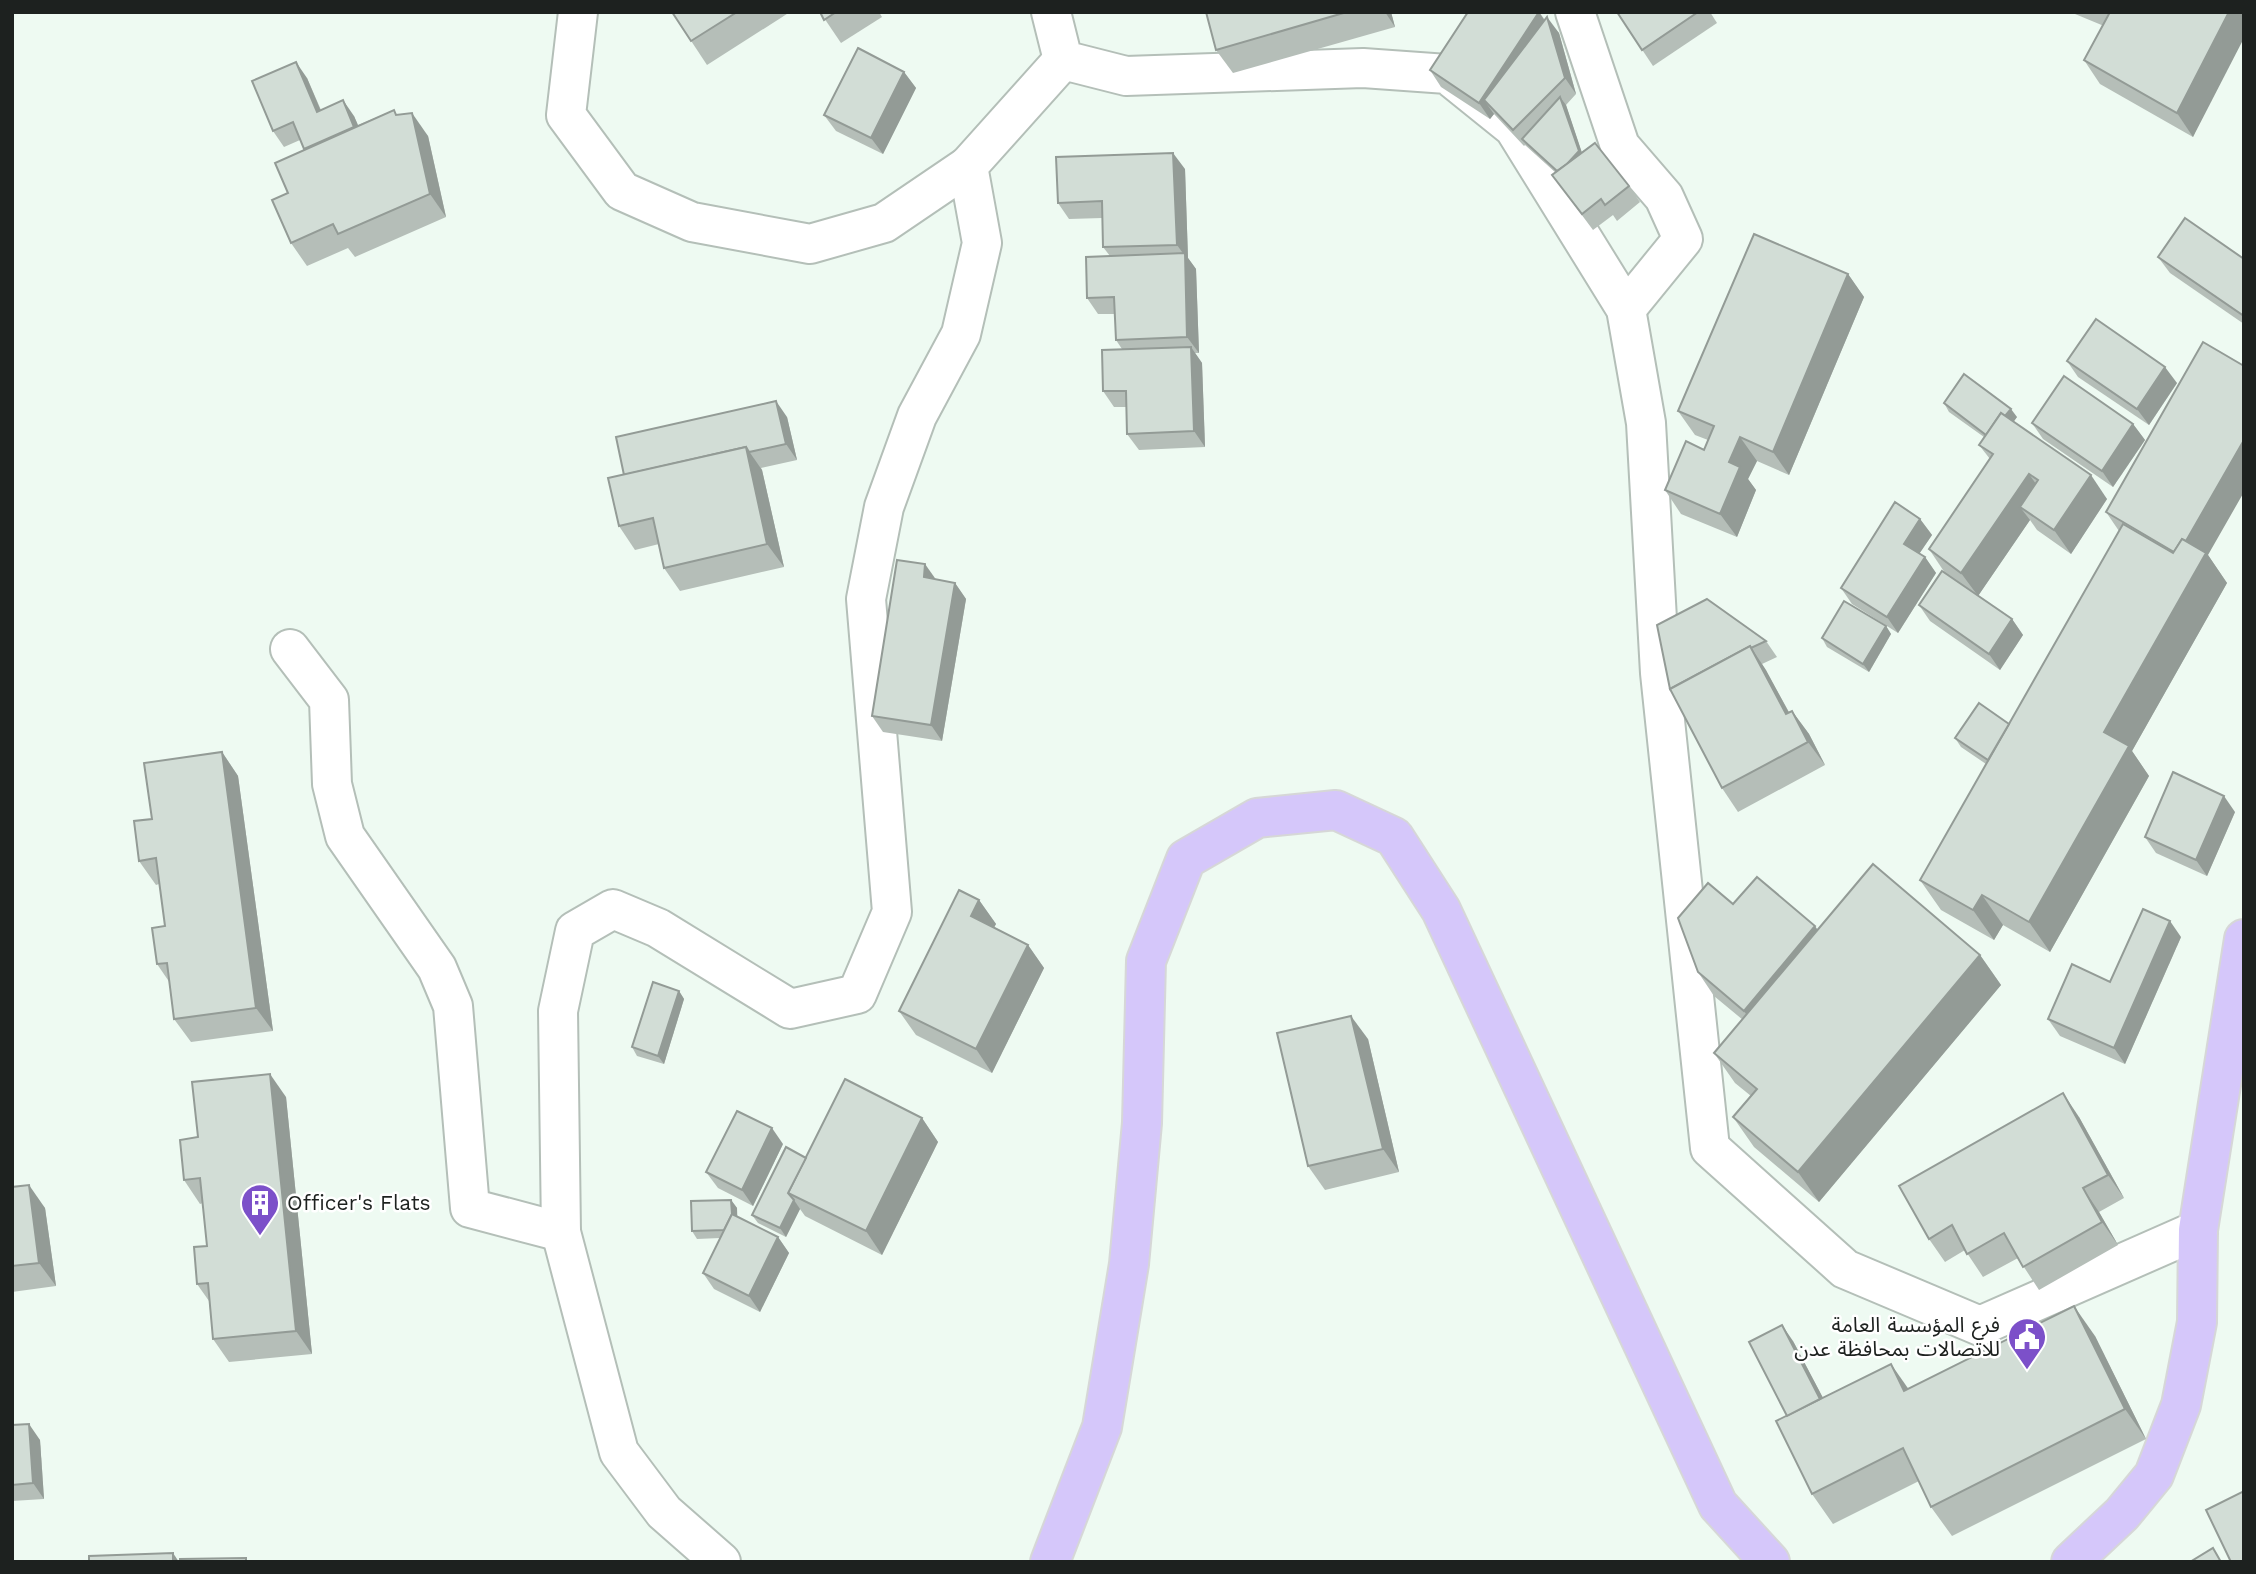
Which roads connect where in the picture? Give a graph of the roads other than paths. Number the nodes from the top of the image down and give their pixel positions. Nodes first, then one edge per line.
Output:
1 (578, 12) edge
2 (1051, 12) edge
3 (1575, 12) edge
4 (1063, 60) junction
5 (968, 166) junction
6 (1626, 309) junction
7 (290, 649) dead end
8 (2244, 939) edge
9 (2198, 1230) junction
10 (561, 1232) junction
11 (721, 1562) edge
12 (1050, 1562) edge
13 (1770, 1562) edge
14 (2071, 1562) edge

1 - 5 street
2 - 4 street
3 - 6 street
4 - 5 street
4 - 6 street
5 - 10 street
6 - 9 street
7 - 10 street
8 - 9 main road
9 - 14 main road
10 - 11 street
12 - 13 main road

